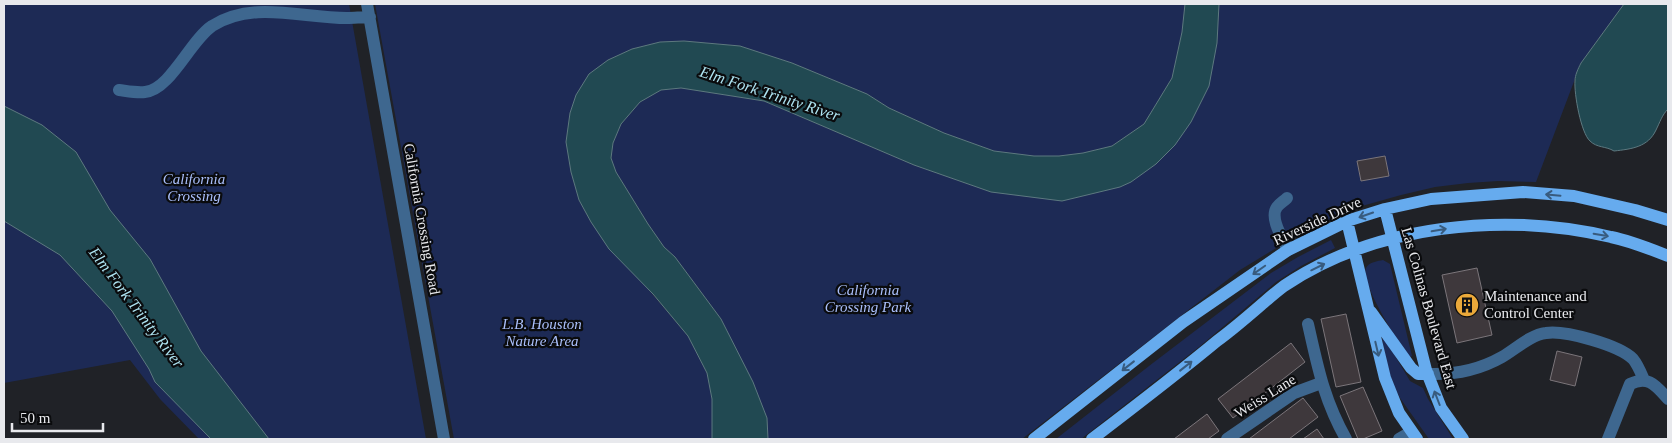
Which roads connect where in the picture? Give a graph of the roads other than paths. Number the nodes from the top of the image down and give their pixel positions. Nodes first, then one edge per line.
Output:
1 (367, 4) edge
2 (370, 17) junction
3 (119, 90) dead end
4 (1287, 198) dead end
5 (1385, 209) junction
6 (1668, 220) edge
7 (1347, 221) junction
8 (1392, 239) junction
9 (1288, 250) junction
10 (1354, 250) junction
11 (1668, 256) edge
12 (1368, 308) junction
13 (1308, 324) dead end
14 (1428, 374) junction
15 (1644, 380) junction
16 (1321, 383) junction
17 (1668, 399) edge
18 (1414, 436) edge
19 (444, 439) edge
20 (1034, 439) edge
21 (1092, 439) edge
22 (1227, 439) edge
23 (1346, 439) edge
24 (1399, 439) edge
25 (1463, 439) edge
26 (1608, 439) edge

1 - 2 street, California Crossing Road
2 - 3 street
2 - 19 street, California Crossing Road
4 - 9 street
6 -> 5 main road, Riverside Drive
5 -> 7 main road, Riverside Drive
5 - 8 main road, Las Colinas Boulevard East
7 - 9 main road, Riverside Drive
7 - 10 main road
8 - 10 main road
8 -> 11 main road
8 - 14 main road, Las Colinas Boulevard East
9 -> 20 main road, Riverside Drive
10 - 12 main road
21 -> 10 main road
12 - 14 main road
12 -> 18 main road
13 - 16 street
14 - 15 street
25 -> 14 main road, Las Colinas Boulevard East
15 - 17 street
15 - 26 street
16 - 22 street, Weiss Lane
16 - 23 street
18 - 24 street

